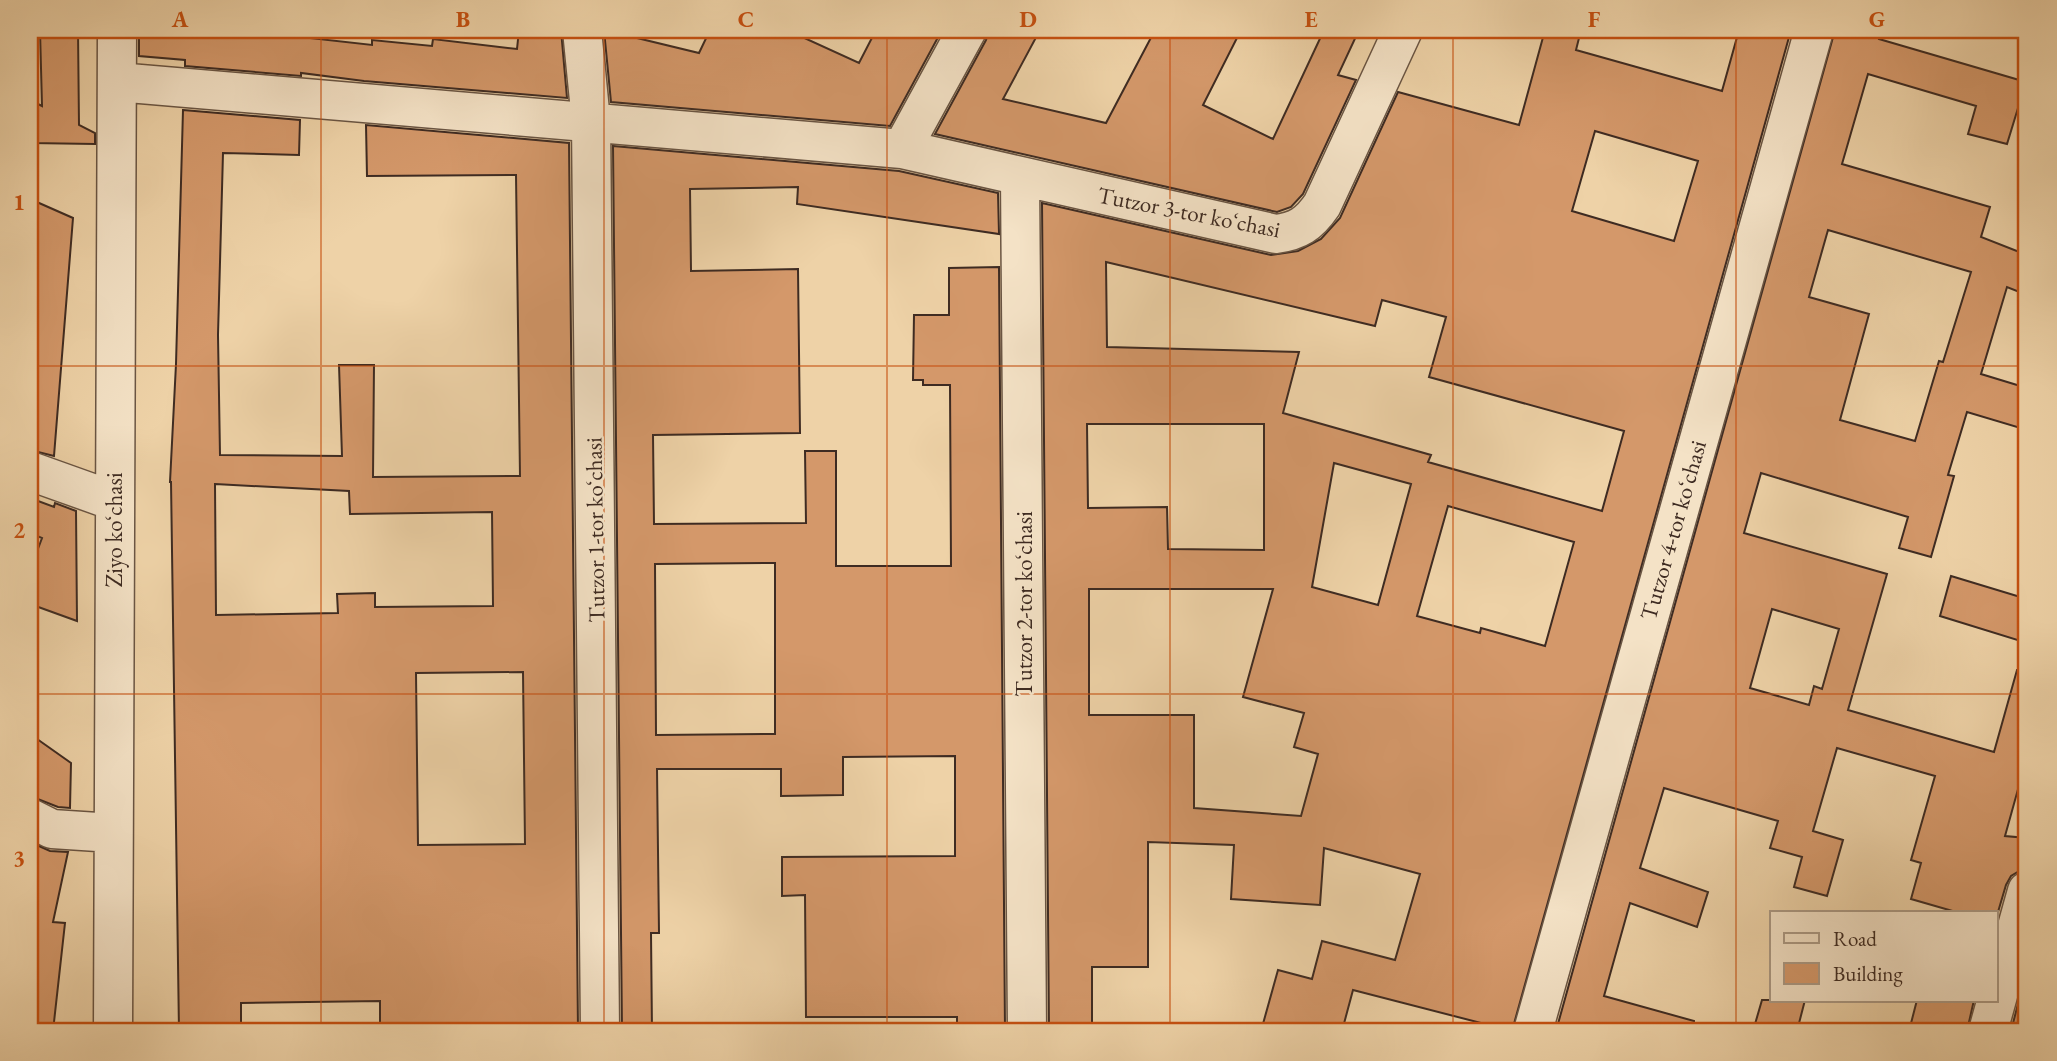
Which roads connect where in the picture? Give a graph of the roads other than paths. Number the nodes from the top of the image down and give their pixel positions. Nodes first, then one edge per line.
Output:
1 (117, 30) edge
2 (582, 30) edge
3 (967, 30) edge
4 (1403, 30) edge
5 (1814, 30) edge
6 (117, 82) junction
7 (591, 121) junction
8 (902, 149) junction
9 (1020, 177) junction
10 (30, 471) edge
11 (114, 501) junction
12 (30, 818) edge
13 (114, 833) junction
14 (2027, 891) edge
15 (1997, 996) edge
16 (1995, 1002) edge
17 (114, 1031) edge
18 (600, 1031) edge
19 (1027, 1031) edge
20 (1533, 1031) edge
21 (1987, 1031) edge

1 - 6 street, Ziyo koʻchasi
2 - 7 street, Tutzor 1-tor koʻchasi
3 - 8 street
4 - 9 street, Tutzor 3-tor koʻchasi
5 - 20 street, Tutzor 4-tor koʻchasi
6 - 7 street, Tutzor 3-tor koʻchasi
6 - 11 street, Ziyo koʻchasi
7 - 8 street, Tutzor 3-tor koʻchasi
7 - 18 street, Tutzor 1-tor koʻchasi
8 - 9 street, Tutzor 3-tor koʻchasi
9 - 19 street, Tutzor 2-tor koʻchasi
10 - 11 street
11 - 13 street, Ziyo koʻchasi
12 - 13 street
13 - 17 street, Ziyo koʻchasi
14 - 15 street
16 - 21 street

